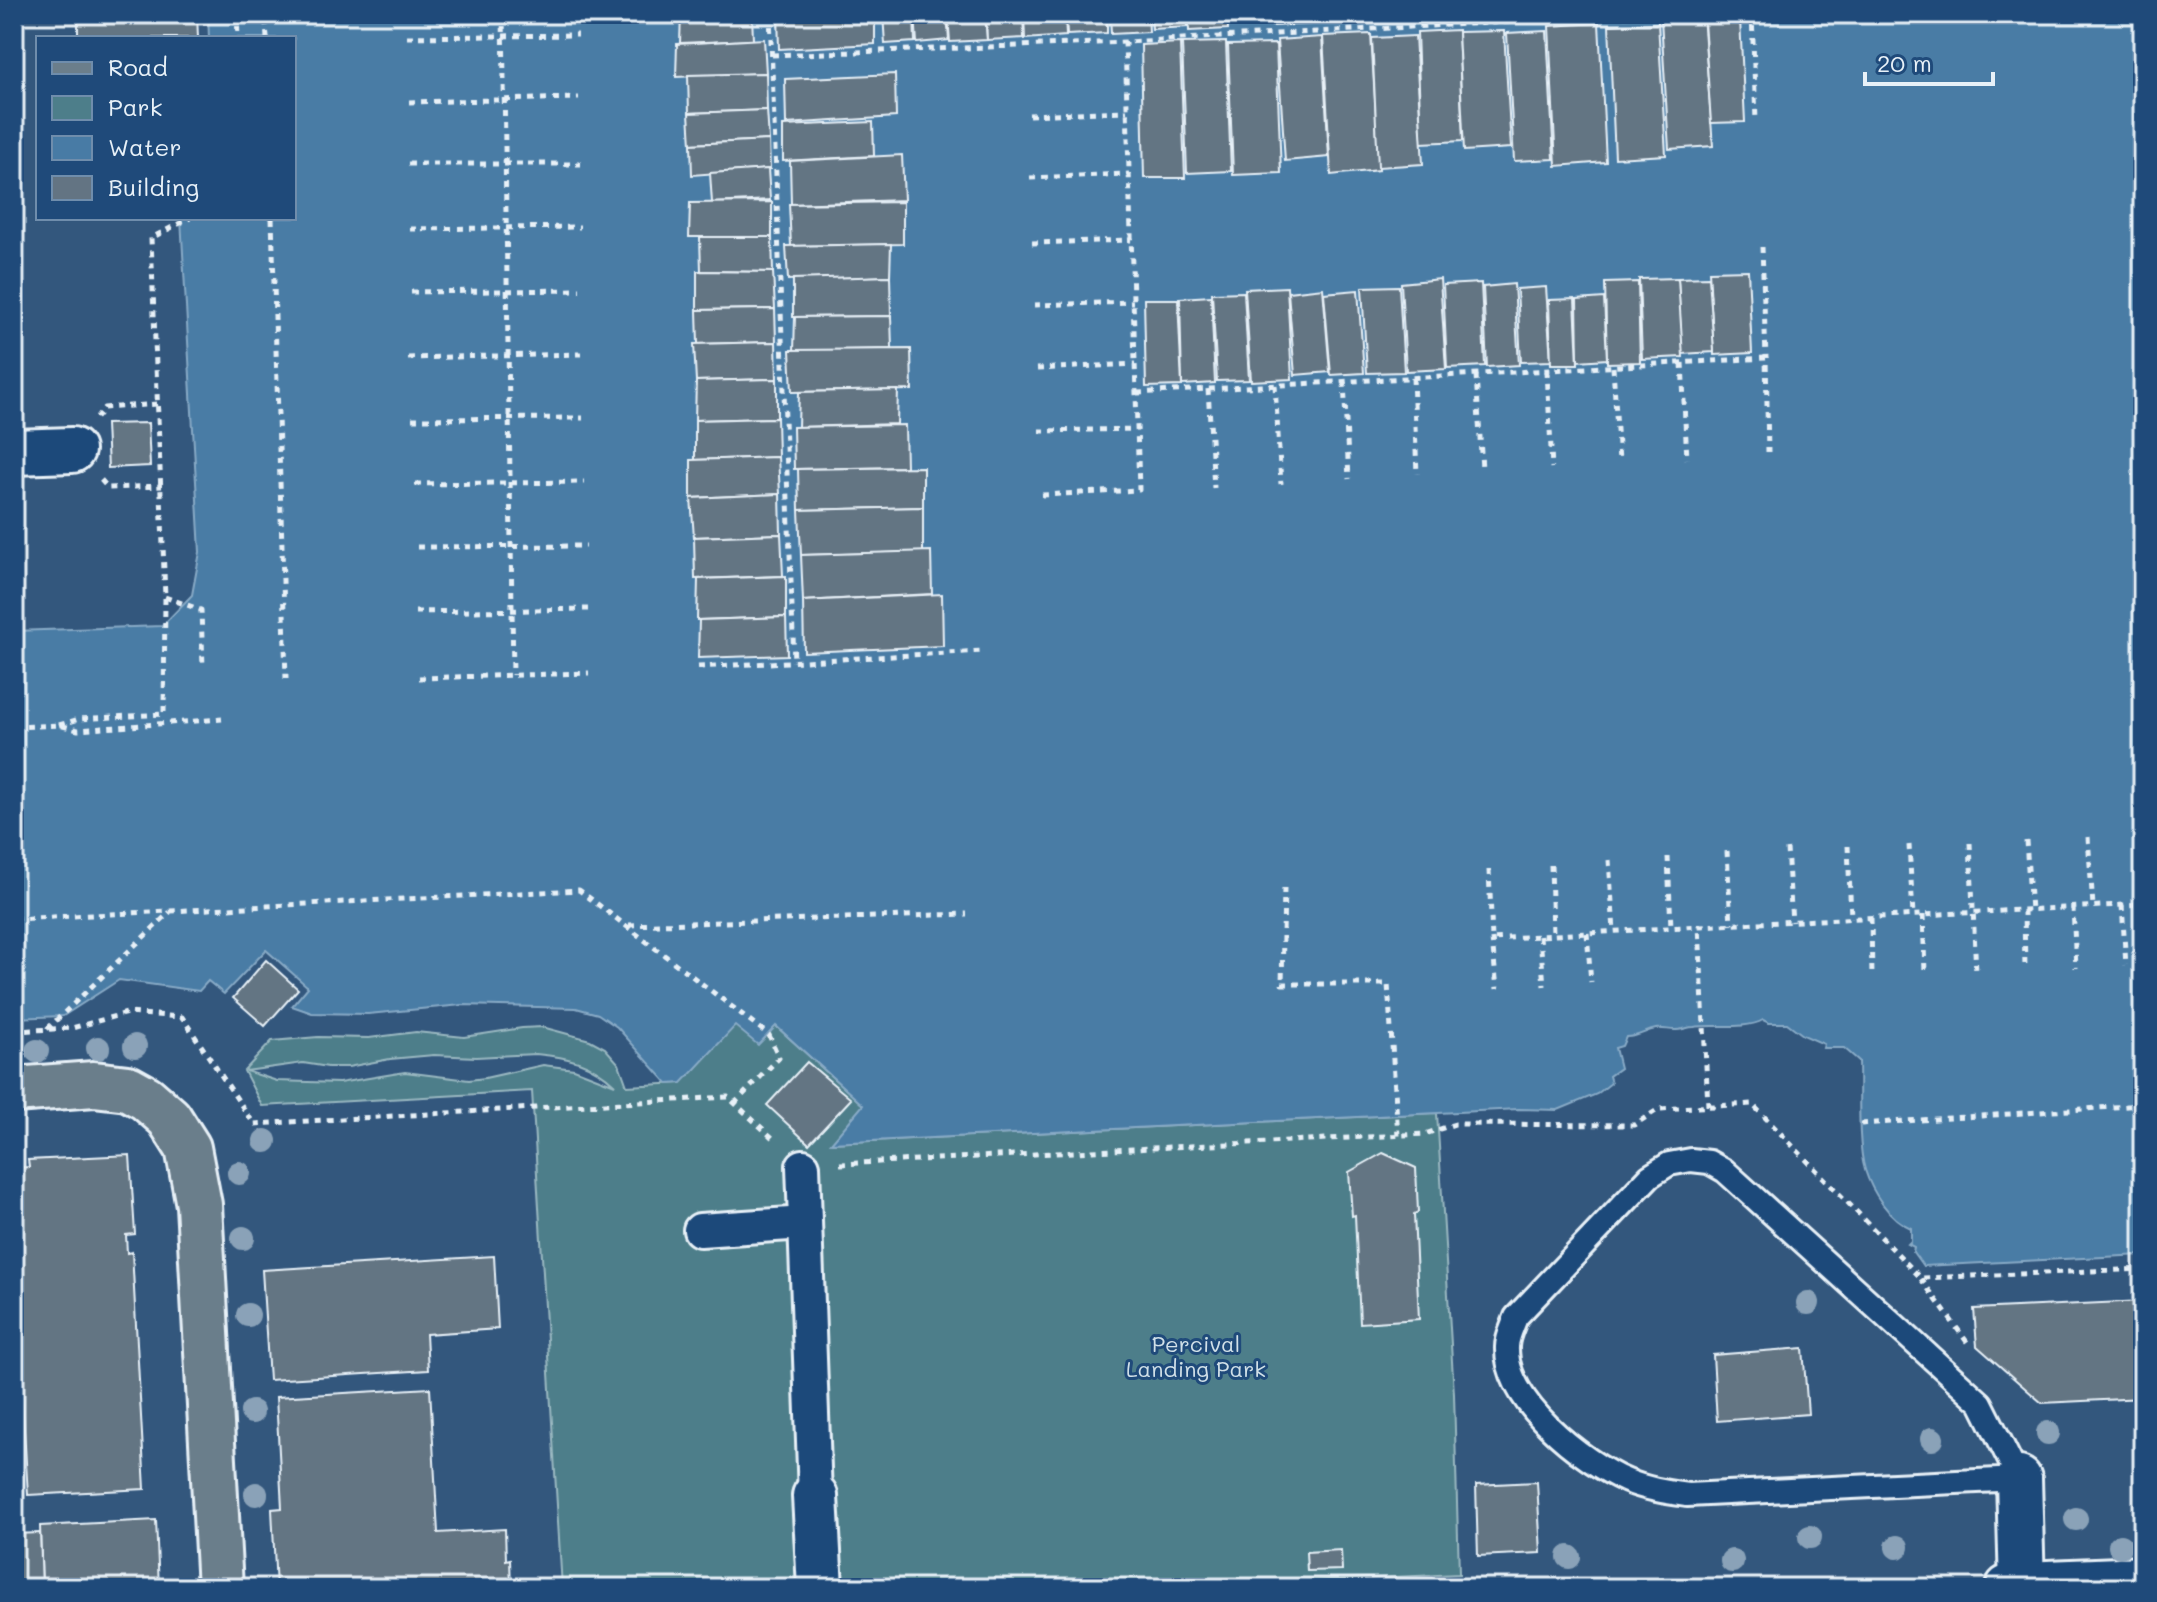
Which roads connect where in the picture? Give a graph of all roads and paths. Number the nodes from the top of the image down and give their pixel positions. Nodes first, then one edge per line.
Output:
1 (237, 14) edge
2 (280, 14) edge
3 (503, 14) edge
4 (770, 14) edge
5 (1658, 14) edge
6 (1752, 14) edge
7 (578, 35) dead end
8 (238, 36) edge
9 (267, 36) edge
10 (407, 37) dead end
11 (504, 37) junction
12 (1125, 42) junction
13 (772, 55) junction
14 (579, 98) dead end
15 (505, 100) junction
16 (409, 102) dead end
17 (1127, 111) junction
18 (1029, 115) dead end
19 (1756, 121) dead end
20 (408, 164) dead end
21 (507, 164) junction
22 (581, 164) dead end
23 (1129, 174) junction
24 (1030, 178) dead end
25 (186, 220) edge
26 (272, 220) edge
27 (580, 227) dead end
28 (410, 229) dead end
29 (508, 229) junction
30 (1131, 240) junction
31 (1032, 243) dead end
32 (1762, 247) dead end
33 (509, 290) junction
34 (580, 290) dead end
35 (411, 292) dead end
36 (1133, 302) junction
37 (1034, 305) dead end
38 (581, 354) dead end
39 (509, 355) junction
40 (408, 358) dead end
41 (1766, 358) junction
42 (1682, 363) junction
43 (1135, 364) junction
44 (1613, 367) junction
45 (1037, 369) dead end
46 (1547, 371) junction
47 (1476, 375) junction
48 (1413, 378) junction
49 (1344, 382) junction
50 (1275, 385) junction
51 (1208, 389) junction
52 (1137, 393) junction
53 (158, 404) junction
54 (509, 418) junction
55 (583, 418) dead end
56 (412, 419) dead end
57 (1138, 429) junction
58 (1039, 431) dead end
59 (72, 450) junction
60 (14, 452) edge
61 (1768, 452) dead end
62 (1687, 459) dead end
63 (1619, 461) dead end
64 (1552, 468) dead end
65 (1482, 469) dead end
66 (1417, 474) dead end
67 (1349, 479) dead end
68 (584, 482) dead end
69 (415, 484) dead end
70 (511, 484) junction
71 (1281, 484) dead end
72 (162, 486) junction
73 (1214, 488) dead end
74 (1042, 495) dead end
75 (512, 546) junction
76 (586, 546) dead end
77 (417, 547) dead end
78 (165, 597) junction
79 (588, 609) dead end
80 (512, 610) junction
81 (415, 612) dead end
82 (982, 651) dead end
83 (794, 662) junction
84 (203, 667) dead end
85 (698, 667) dead end
86 (589, 673) dead end
87 (513, 675) junction
88 (419, 678) dead end
89 (286, 679) dead end
90 (222, 719) dead end
91 (59, 725) junction
92 (14, 727) edge
93 (2088, 837) dead end
94 (2026, 841) dead end
95 (1970, 843) dead end
96 (1909, 845) dead end
97 (1848, 846) dead end
98 (1787, 849) dead end
99 (1727, 851) dead end
100 (1668, 857) dead end
101 (1609, 860) dead end
102 (1551, 865) dead end
103 (1489, 870) dead end
104 (1284, 888) dead end
105 (2143, 904) edge
106 (2122, 905) junction
107 (2093, 906) junction
108 (2073, 907) junction
109 (2024, 910) junction
110 (2031, 910) junction
111 (171, 912) junction
112 (1973, 912) junction
113 (967, 914) dead end
114 (1913, 915) junction
115 (1923, 915) junction
116 (1851, 918) junction
117 (1871, 918) junction
118 (14, 919) edge
119 (1792, 922) junction
120 (628, 925) junction
121 (1731, 925) junction
122 (1699, 926) junction
123 (1671, 928) junction
124 (1614, 931) junction
125 (1587, 933) junction
126 (1553, 935) junction
127 (1540, 936) junction
128 (1492, 939) junction
129 (2126, 965) dead end
130 (2076, 968) dead end
131 (2025, 970) dead end
132 (1925, 973) dead end
133 (1976, 973) dead end
134 (1872, 977) dead end
135 (1591, 982) dead end
136 (1544, 986) dead end
137 (1497, 989) dead end
138 (47, 1029) junction
139 (14, 1031) edge
140 (14, 1090) edge
141 (734, 1104) junction
142 (2143, 1105) edge
143 (1708, 1106) dead end
144 (1861, 1124) dead end
145 (1398, 1136) dead end
146 (1261, 1142) dead end
147 (803, 1166) junction
148 (805, 1223) junction
149 (700, 1230) dead end
150 (1921, 1278) dead end
151 (1970, 1346) dead end
152 (2019, 1479) junction
153 (815, 1496) joint
154 (2143, 1579) edge
155 (2017, 1587) edge
156 (220, 1588) edge
157 (820, 1588) edge

1 - 8 path
2 - 9 path
3 - 11 path
4 - 13 path
5 - 12 path
6 - 19 path
7 - 11 path
10 - 11 path
11 - 15 path
12 - 13 path
12 - 17 path
13 - 83 path
14 - 15 path
15 - 16 path
15 - 21 path
17 - 18 path
17 - 23 path
20 - 21 path
21 - 22 path
21 - 29 path
23 - 24 path
23 - 30 path
25 - 53 path
26 - 89 path
27 - 29 path
28 - 29 path
29 - 33 path
30 - 31 path
30 - 36 path
32 - 41 path
33 - 34 path
33 - 35 path
33 - 39 path
36 - 37 path
36 - 43 path
38 - 39 path
39 - 40 path
39 - 54 path
41 - 42 path
41 - 61 path
42 - 44 path
42 - 62 path
43 - 45 path
43 - 52 path
44 - 46 path
44 - 63 path
46 - 47 path
46 - 64 path
47 - 48 path
47 - 65 path
48 - 49 path
48 - 66 path
49 - 50 path
49 - 67 path
50 - 51 path
50 - 71 path
51 - 52 path
51 - 73 path
52 - 57 path
53 - 59 path
53 - 72 path
54 - 55 path
54 - 56 path
54 - 70 path
57 - 58 path
57 - 74 path
59 - 60 street
59 - 72 path
68 - 70 path
69 - 70 path
70 - 75 path
72 - 78 path
75 - 76 path
75 - 77 path
75 - 80 path
78 - 84 path
78 - 91 path
79 - 80 path
80 - 81 path
80 - 87 path
82 - 83 path
83 - 85 path
86 - 87 path
87 - 88 path
90 - 91 path
91 - 92 path
93 - 107 path
94 - 110 path
95 - 112 path
96 - 114 path
97 - 116 path
98 - 119 path
99 - 121 path
100 - 123 path
101 - 124 path
102 - 126 path
103 - 128 path
104 - 145 path
105 - 106 path
106 - 107 path
106 - 129 path
107 - 108 path
108 - 110 path
108 - 130 path
109 - 110 path
109 - 112 path
109 - 131 path
111 - 118 path
111 - 120 path
111 - 138 path
112 - 115 path
112 - 133 path
113 - 120 path
114 - 115 path
114 - 117 path
115 - 132 path
116 - 117 path
116 - 119 path
117 - 134 path
119 - 121 path
120 - 141 path
121 - 122 path
122 - 123 path
122 - 143 path
123 - 124 path
124 - 125 path
125 - 126 path
125 - 135 path
126 - 127 path
127 - 128 path
127 - 136 path
128 - 137 path
138 - 139 path
138 - 141 path
140 - 156 main road
141 - 147 path
142 - 144 path
146 - 147 path
147 - 148 street
148 - 149 street
148 - 153 street
150 - 151 path
152 - 152 lane
152 - 155 street
153 - 157 street
154 - 155 street

